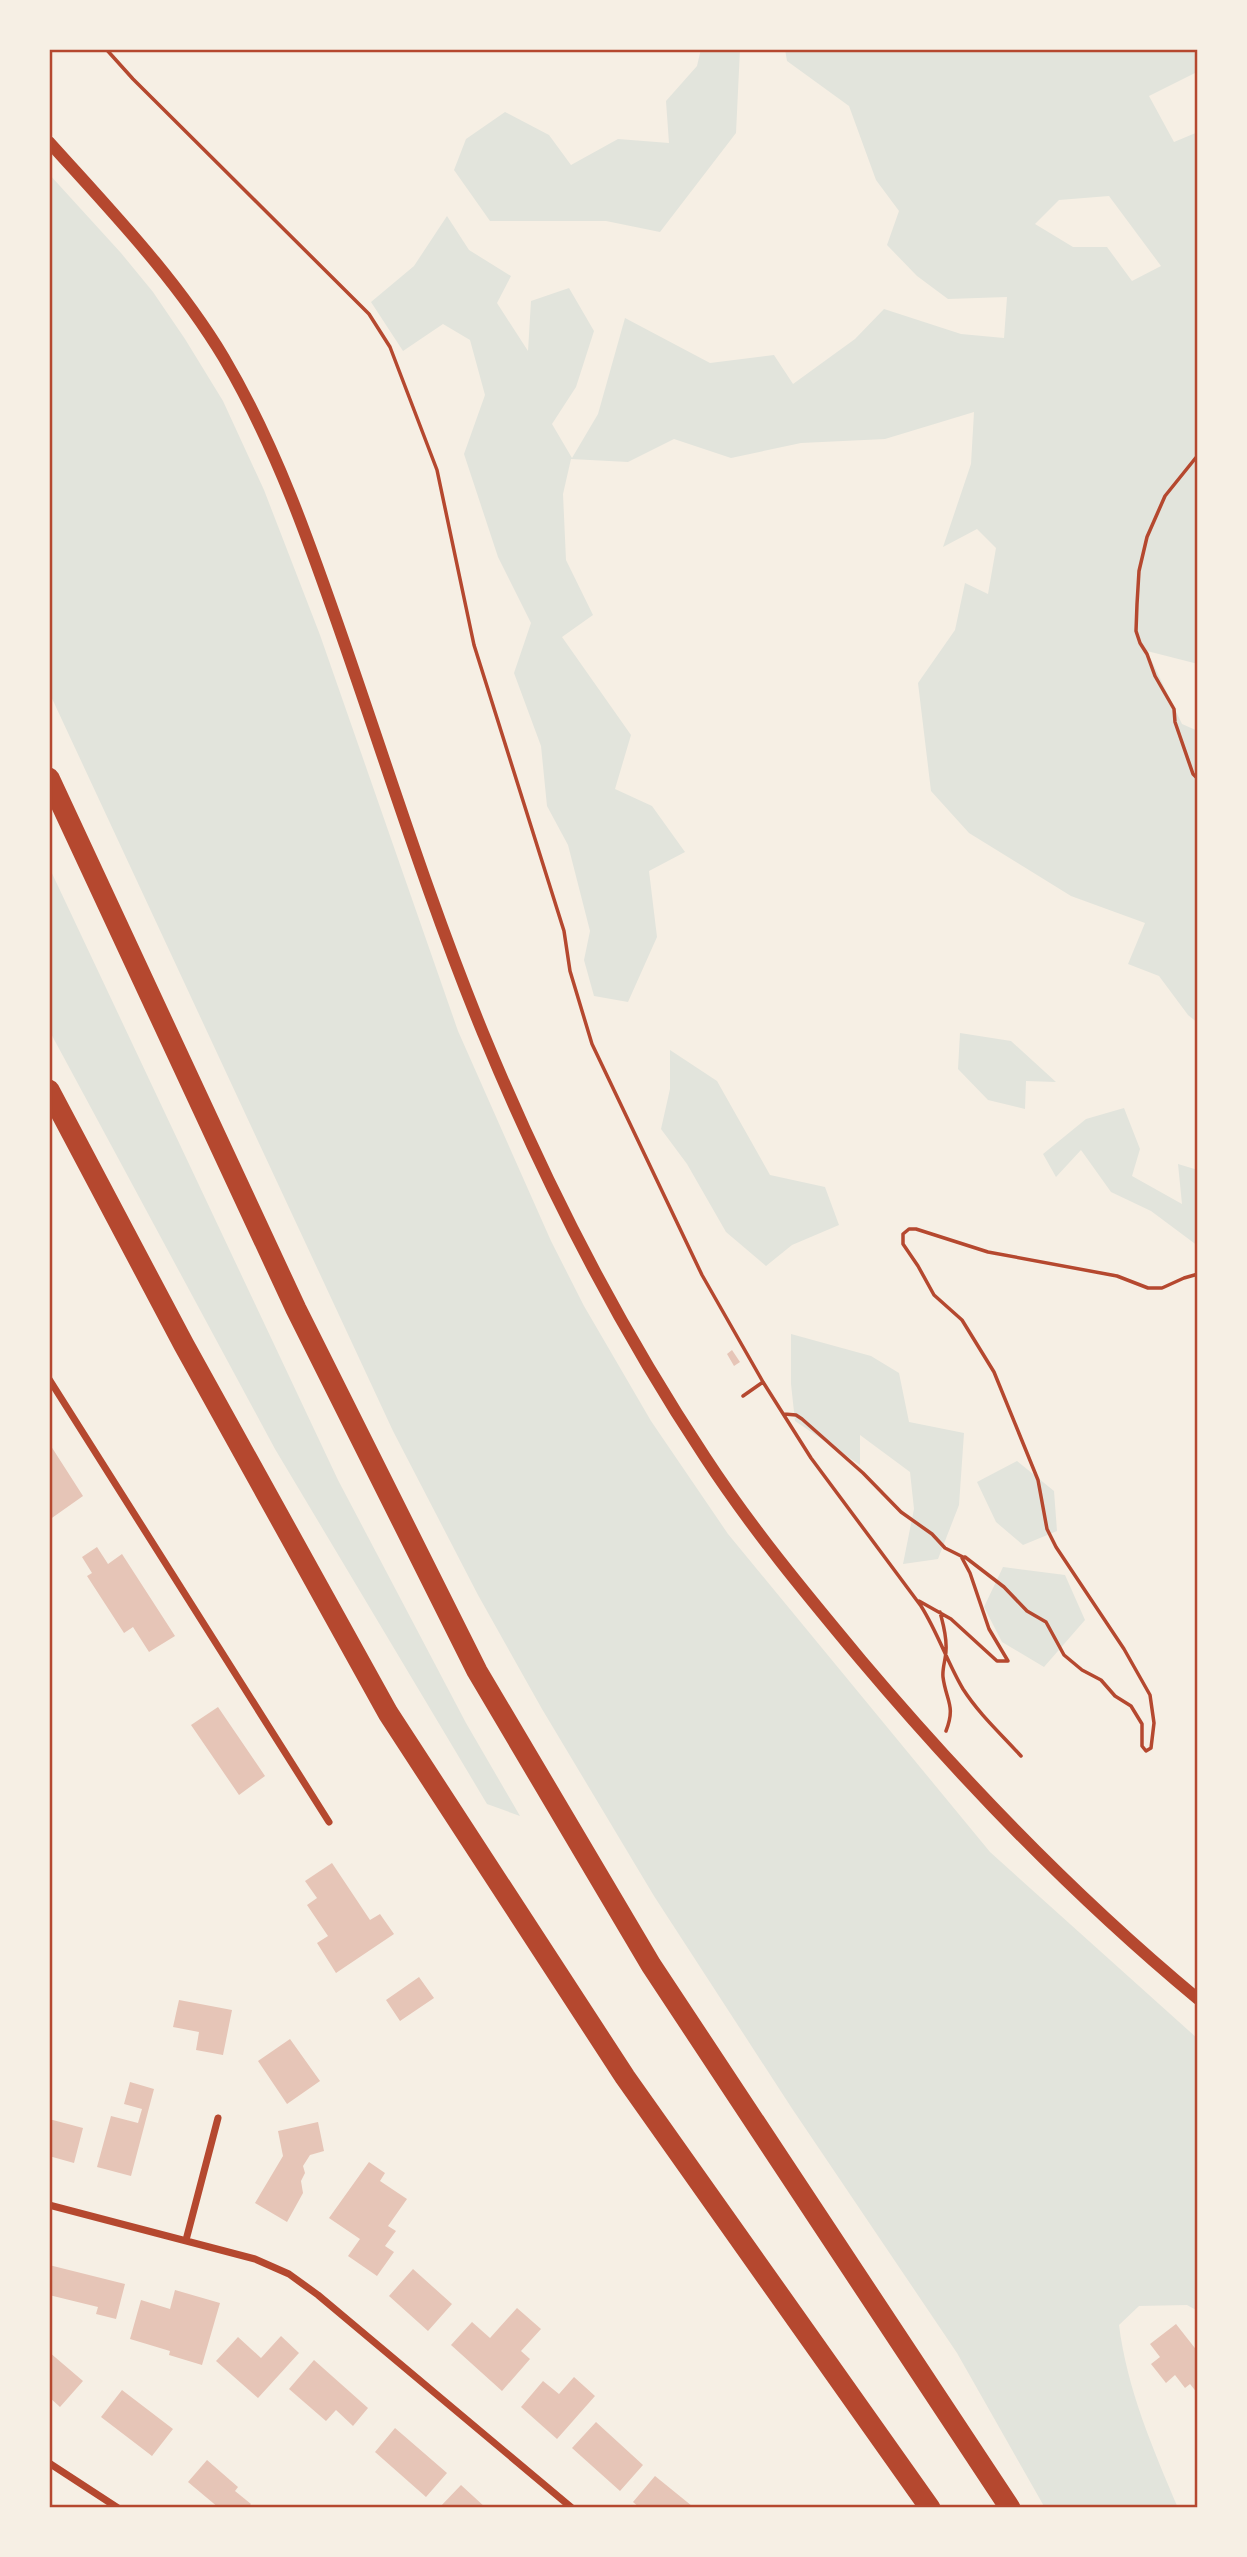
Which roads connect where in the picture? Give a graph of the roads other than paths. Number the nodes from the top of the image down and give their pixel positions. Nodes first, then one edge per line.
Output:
1 (49, 142) edge
2 (49, 778) edge
3 (49, 1090) edge
4 (49, 1379) edge
5 (330, 1822) dead end
6 (1198, 1999) edge
7 (218, 2118) dead end
8 (49, 2205) edge
9 (186, 2239) junction
10 (49, 2463) edge
11 (118, 2508) edge
12 (572, 2508) edge
13 (930, 2508) edge
14 (1010, 2508) edge

1 - 6 street
2 - 14 highway
3 - 13 highway
4 - 5 street
7 - 9 street
8 - 9 street
9 - 12 street
10 - 11 street

